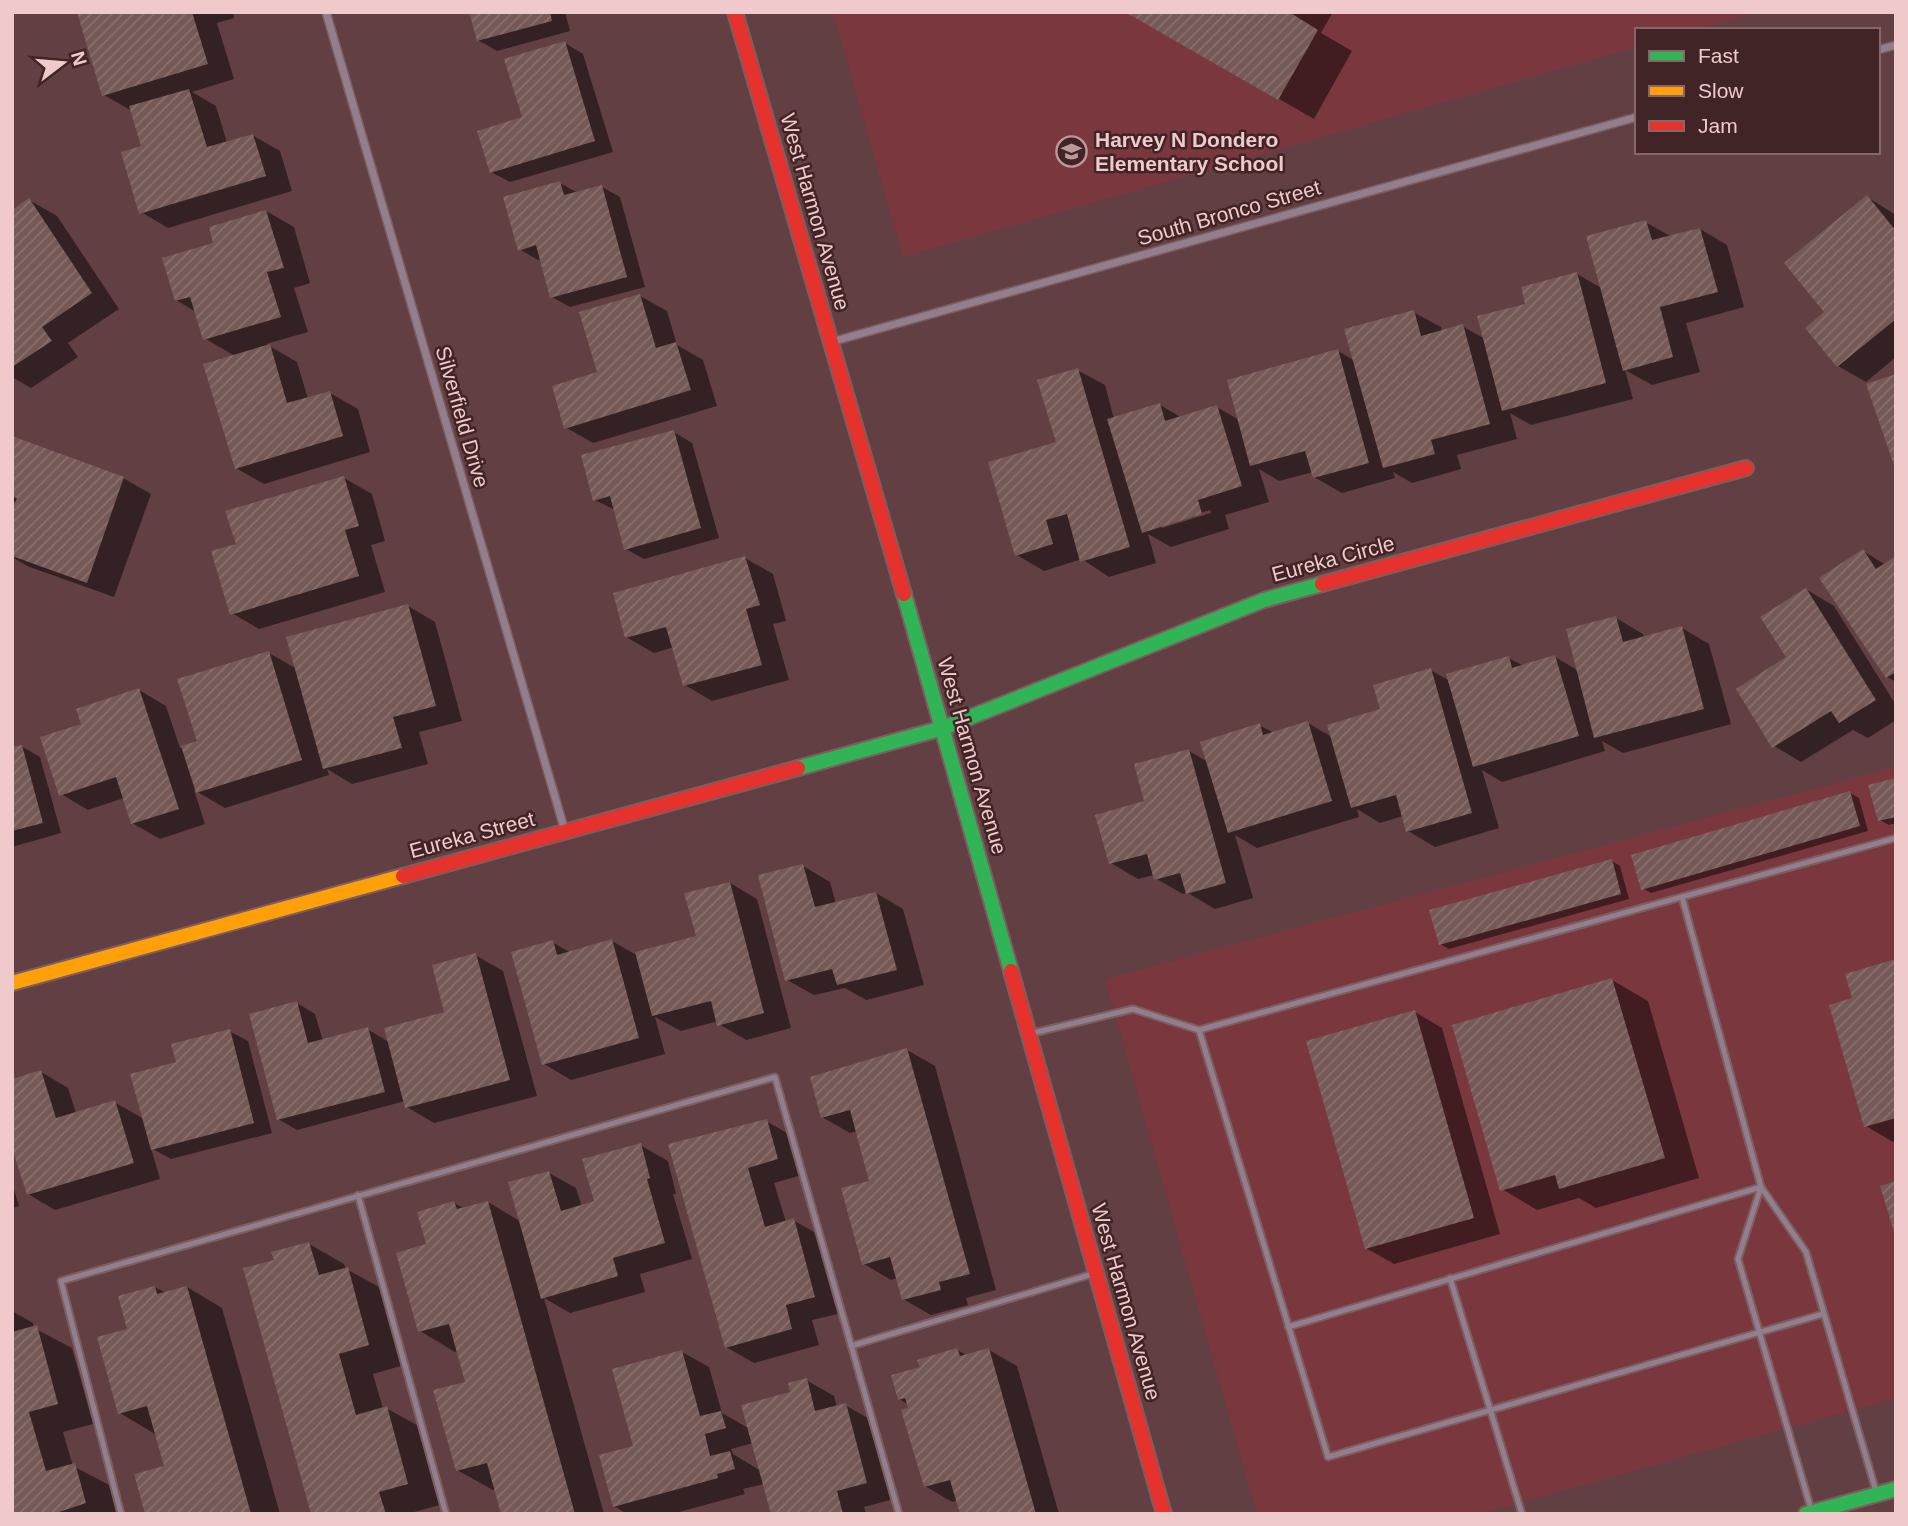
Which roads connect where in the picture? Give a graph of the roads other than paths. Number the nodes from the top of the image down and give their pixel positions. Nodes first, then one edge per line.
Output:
1 (326, 12) edge
2 (734, 12) edge
3 (1635, 118) edge
4 (831, 342) junction
5 (1746, 468) dead end
6 (943, 728) junction
7 (565, 831) junction
8 (1896, 838) edge
9 (1682, 897) junction
10 (12, 983) edge
11 (1199, 1030) junction
12 (1029, 1034) junction
13 (1761, 1186) junction
14 (358, 1195) junction
15 (1096, 1273) junction
16 (1450, 1278) junction
17 (1823, 1314) junction
18 (1289, 1327) junction
19 (1759, 1333) junction
20 (851, 1346) junction
21 (1489, 1410) junction
22 (1896, 1489) edge
23 (1877, 1494) junction
24 (1809, 1513) edge
25 (121, 1514) edge
26 (446, 1514) edge
27 (899, 1514) edge
28 (1164, 1514) edge
29 (1522, 1514) edge

1 - 7 street, Silverfield Drive
2 - 4 street, West Harmon Avenue
3 - 4 street, South Bronco Street
4 - 6 street, West Harmon Avenue
5 - 6 street, Eureka Circle
6 - 7 street, Eureka Street
6 - 12 street, West Harmon Avenue
7 - 10 street, Eureka Street
8 - 9 lane
9 - 11 lane
9 - 13 lane
11 - 12 lane
11 - 18 lane
12 - 15 street, West Harmon Avenue
13 - 16 lane
13 - 17 lane
13 - 19 lane
14 - 20 lane
14 - 25 lane
14 - 26 lane
15 - 20 lane
15 - 28 street, West Harmon Avenue
16 - 18 lane
16 - 21 lane
17 - 19 lane
17 - 23 lane
18 - 21 lane
19 - 21 lane
19 - 24 lane
20 - 27 lane
21 - 29 lane
22 - 23 street
23 - 24 street

